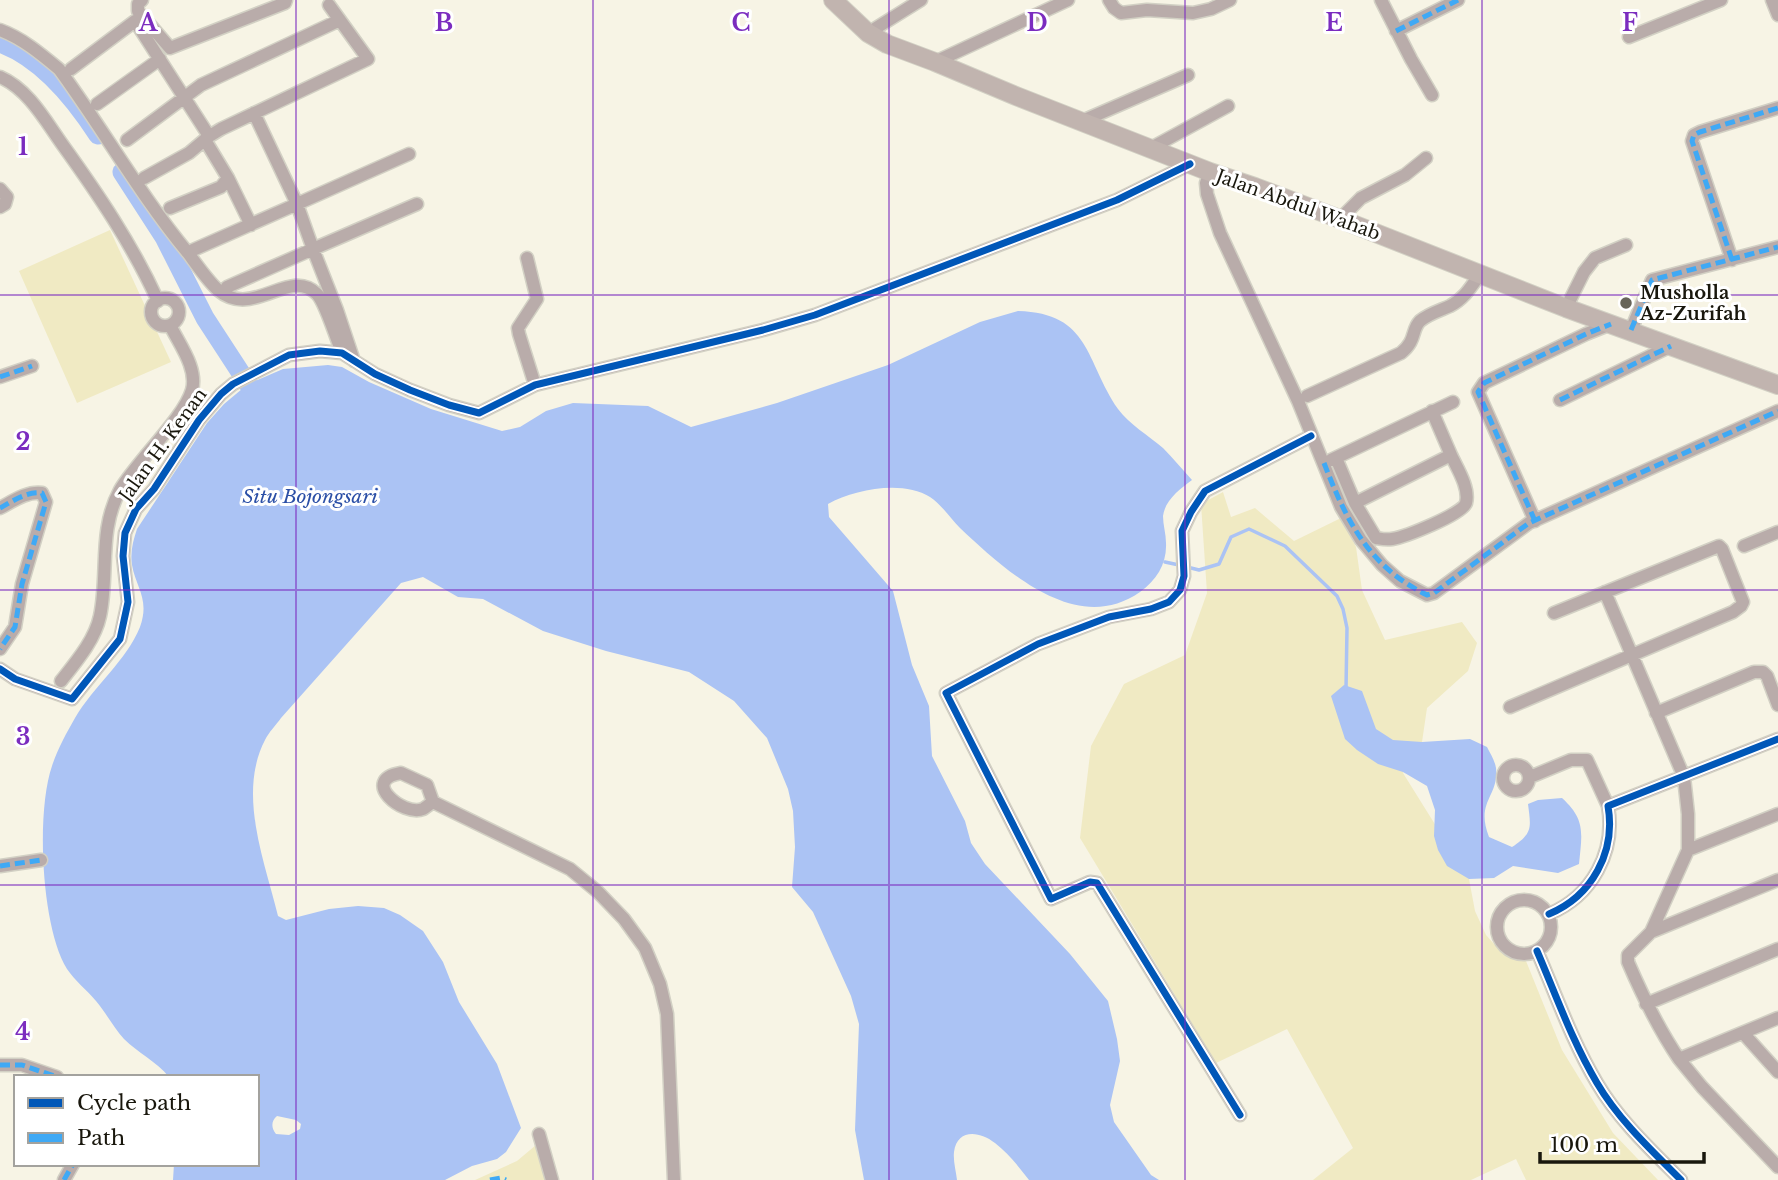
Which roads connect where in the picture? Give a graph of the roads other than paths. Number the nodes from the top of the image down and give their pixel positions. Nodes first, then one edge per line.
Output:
1 (142, 0) edge
2 (286, 0) edge
3 (832, 0) edge
4 (921, 0) edge
5 (1068, 0) edge
6 (1109, 0) edge
7 (1230, 0) edge
8 (1381, 0) edge
9 (1458, 0) edge
10 (1721, 0) edge
11 (1772, 0) edge
12 (329, 5) dead end
13 (1778, 15) edge
14 (340, 20) junction
15 (0, 30) edge
16 (1396, 31) junction
17 (867, 33) junction
18 (1629, 37) dead end
19 (160, 59) junction
20 (935, 62) junction
21 (71, 69) dead end
22 (1188, 75) dead end
23 (0, 77) edge
24 (1432, 95) dead end
25 (184, 99) junction
26 (97, 104) dead end
27 (1228, 106) dead end
28 (1778, 108) edge
29 (254, 113) junction
30 (1080, 122) junction
31 (207, 138) junction
32 (127, 140) dead end
33 (1151, 148) junction
34 (409, 154) dead end
35 (1426, 158) dead end
36 (1190, 164) junction
37 (1210, 172) junction
38 (144, 178) dead end
39 (228, 178) junction
40 (0, 189) edge
41 (297, 204) junction
42 (417, 204) dead end
43 (0, 207) edge
44 (170, 208) dead end
45 (1340, 219) junction
46 (251, 225) junction
47 (1626, 245) dead end
48 (1778, 247) edge
49 (313, 249) junction
50 (193, 250) dead end
51 (527, 258) dead end
52 (1732, 260) junction
53 (1480, 274) junction
54 (227, 287) dead end
55 (158, 300) junction
56 (1566, 308) junction
57 (1611, 324) junction
58 (170, 325) junction
59 (1631, 330) junction
60 (1671, 346) junction
61 (342, 353) junction
62 (355, 361) junction
63 (32, 366) dead end
64 (0, 377) edge
65 (534, 385) junction
66 (1778, 385) edge
67 (1307, 396) dead end
68 (1560, 400) dead end
69 (1453, 402) dead end
70 (1432, 411) junction
71 (1778, 411) edge
72 (1311, 436) junction
73 (1451, 455) junction
74 (1330, 460) junction
75 (1355, 503) junction
76 (0, 508) edge
77 (1535, 521) junction
78 (1778, 532) edge
79 (1744, 546) dead end
80 (1605, 592) junction
81 (1554, 613) dead end
82 (0, 649) edge
83 (1632, 656) junction
84 (0, 669) edge
85 (61, 681) dead end
86 (1778, 705) edge
87 (1510, 707) dead end
88 (1657, 713) junction
89 (1778, 738) edge
90 (1530, 777) dead end
91 (1684, 777) junction
92 (433, 802) dead end
93 (1608, 806) junction
94 (1778, 814) edge
95 (1688, 850) junction
96 (41, 860) dead end
97 (0, 866) edge
98 (1778, 880) edge
99 (1549, 914) junction
100 (1651, 932) junction
101 (1778, 949) edge
102 (1537, 951) junction
103 (1646, 1004) junction
104 (1778, 1018) edge
105 (1743, 1033) junction
106 (1679, 1059) junction
107 (0, 1065) edge
108 (1778, 1072) edge
109 (51, 1075) edge
110 (1240, 1115) dead end
111 (539, 1135) dead end
112 (1778, 1167) edge
113 (552, 1180) edge
114 (674, 1180) edge
115 (1681, 1180) edge

1 - 2 street
3 - 17 street, Jalan Abdul Wahab
4 - 17 street
5 - 20 street
6 - 7 street
8 - 16 street
9 - 16 street
10 - 18 street
11 - 13 street
12 - 14 street
14 - 25 street
14 - 29 street
15 - 61 street
16 - 24 street
17 - 20 street, Jalan Abdul Wahab
19 - 21 street
19 - 25 street
19 - 26 street
20 - 30 street, Jalan Abdul Wahab
22 - 30 street
23 - 55 street
25 - 31 street
25 - 32 street
27 - 33 street
28 - 52 street
29 - 31 street
29 - 41 street
30 - 33 street, Jalan Abdul Wahab
31 - 38 street
31 - 39 street
33 - 36 street, Jalan Abdul Wahab
34 - 41 street
35 - 45 street
36 - 37 street, Jalan Abdul Wahab
36 - 65 street
37 - 45 street, Jalan Abdul Wahab
37 - 72 street
39 - 44 street
39 - 46 street
40 - 43 street
41 - 46 street
41 - 49 street
42 - 49 street
45 - 53 street, Jalan Abdul Wahab
46 - 50 street
47 - 56 street
48 - 52 street
49 - 54 street
49 - 62 street
51 - 65 street
52 - 59 street
53 - 56 street, Jalan Abdul Wahab
53 - 67 street
55 - 58 street
55 - 58 street
56 - 57 street, Jalan Abdul Wahab
57 - 59 street, Jalan Abdul Wahab
57 - 77 street
58 - 85 street
59 - 60 street, Jalan Abdul Wahab
60 - 66 street, Jalan Abdul Wahab
60 - 68 street
61 - 62 street
61 - 84 street, Jalan H. Kenan
62 - 65 street
63 - 64 street
69 - 70 street
70 - 73 street
70 - 74 street
71 - 77 street
72 - 74 street
72 - 110 street
73 - 75 street
73 - 75 street
74 - 75 street
74 - 77 street
76 - 82 street
78 - 79 street
80 - 81 street
80 - 83 street
80 - 83 street
83 - 87 street
83 - 88 street
86 - 88 street
88 - 91 street
89 - 91 street
90 - 93 street
91 - 93 street
91 - 95 street
92 - 114 street
93 - 99 street
94 - 95 street
95 - 100 street
96 - 97 street
98 - 100 street
99 - 102 street
99 - 102 street
100 - 103 street
101 - 103 street
102 - 115 street
103 - 106 street
104 - 105 street
105 - 106 street
105 - 108 street
106 - 112 street
107 - 109 street
111 - 113 street

